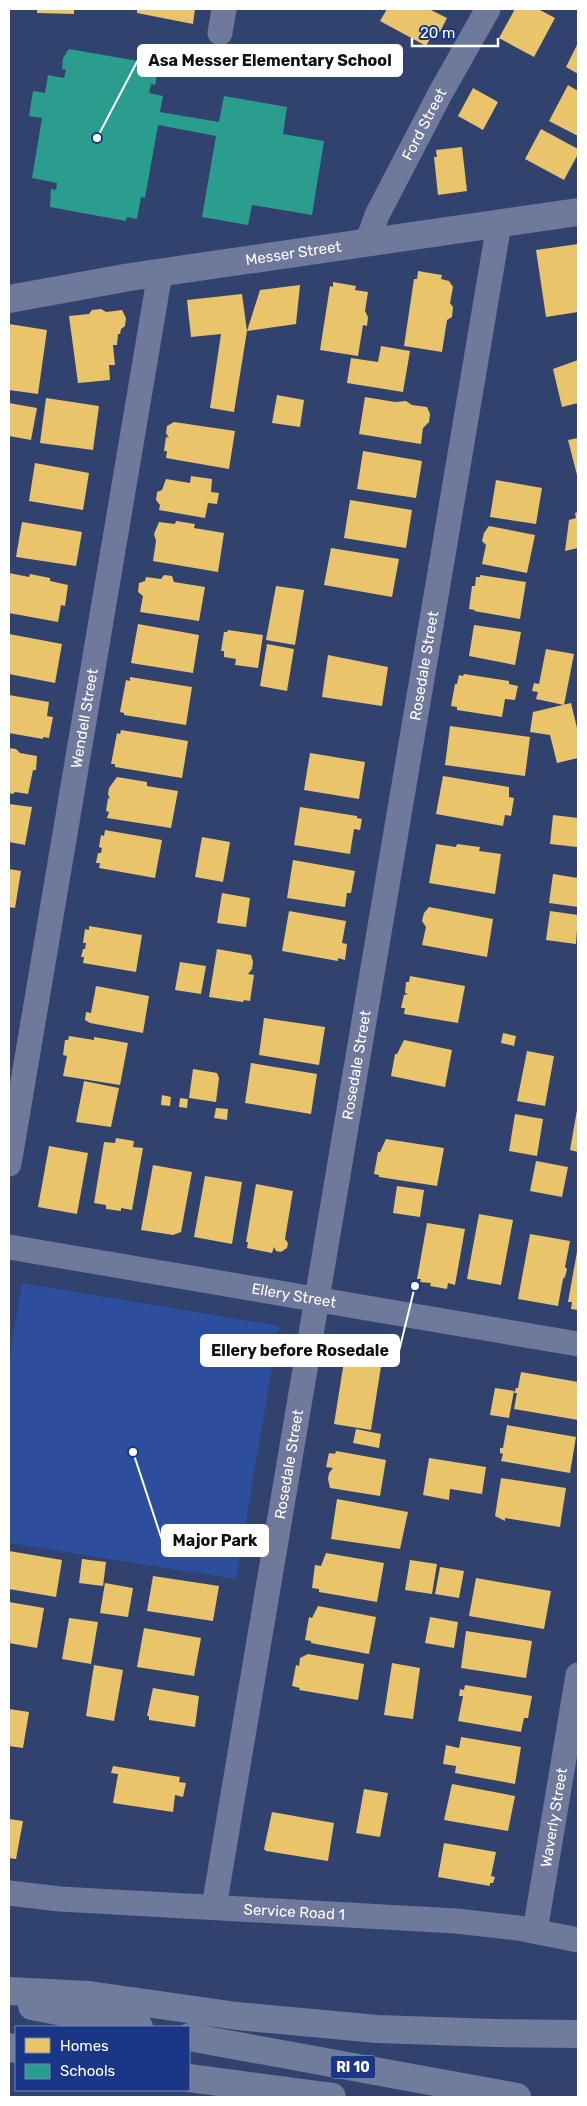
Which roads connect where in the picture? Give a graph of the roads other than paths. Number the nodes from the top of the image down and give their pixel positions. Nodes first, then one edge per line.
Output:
1 (224, 9) edge
2 (488, 9) edge
3 (220, 33) dead end
4 (578, 212) edge
5 (499, 224) junction
6 (367, 243) junction
7 (160, 273) junction
8 (9, 299) edge
9 (9, 1164) edge
10 (9, 1247) edge
11 (317, 1299) junction
12 (578, 1344) edge
13 (578, 1676) edge
14 (9, 1892) edge
15 (214, 1907) junction
16 (535, 1931) junction
17 (578, 1940) edge
18 (9, 1991) edge
19 (9, 2000) edge
20 (134, 2026) edge
21 (578, 2034) edge
22 (190, 2037) edge
23 (190, 2078) edge
24 (332, 2097) edge
25 (517, 2097) edge

1 - 3 street
2 - 6 street, Ford Street
4 - 5 street, Messer Street
5 - 6 street, Messer Street
5 - 11 street, Rosedale Street
6 - 7 street, Messer Street
7 - 8 street, Messer Street
7 - 9 street, Wendell Street
10 - 11 street, Ellery Street
11 - 12 street, Ellery Street
11 - 15 street, Rosedale Street
13 - 16 street, Waverly Street
14 - 15 street, Service Road 1
15 - 16 street, Service Road 1
16 - 17 street, Service Road 1
18 - 21 highway
19 - 20 highway
22 - 25 highway, RI 10
23 - 24 highway

